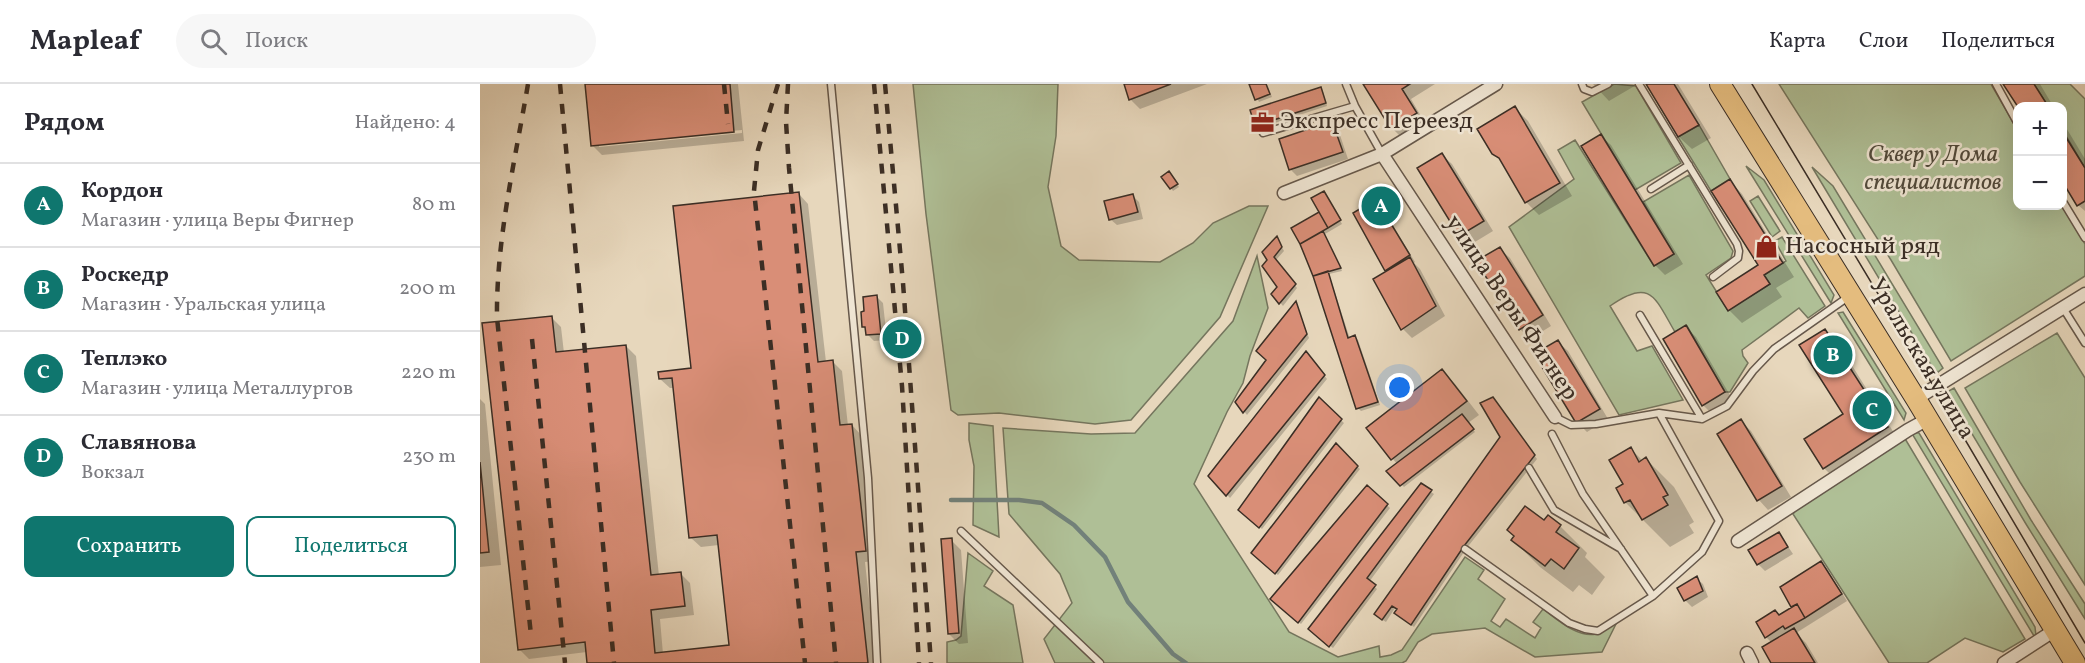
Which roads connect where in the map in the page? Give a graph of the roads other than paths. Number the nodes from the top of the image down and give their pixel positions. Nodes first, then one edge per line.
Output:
1 (831, 84) edge
2 (1347, 84) edge
3 (1496, 84) edge
4 (1581, 84) edge
5 (1608, 84) edge
6 (1640, 84) edge
7 (1720, 84) edge
8 (1996, 84) edge
9 (1355, 106) junction
10 (2013, 115) edge
11 (1263, 134) dead end
12 (1382, 154) junction
13 (1689, 165) junction
14 (1651, 189) dead end
15 (1284, 193) dead end
16 (2067, 208) edge
17 (2085, 238) edge
18 (1713, 277) dead end
19 (2085, 294) edge
20 (1851, 295) junction
21 (2063, 308) junction
22 (1640, 315) dead end
23 (2085, 343) edge
24 (1916, 399) junction
25 (1659, 413) junction
26 (1556, 417) joint
27 (1702, 419) junction
28 (1928, 419) junction
29 (1552, 434) dead end
30 (1529, 468) dead end
31 (961, 531) dead end
32 (1738, 541) dead end
33 (1465, 549) dead end
34 (1624, 551) junction
35 (1653, 596) junction
36 (2055, 630) junction
37 (877, 663) edge
38 (1100, 663) edge
39 (2004, 663) edge
40 (2075, 663) edge

1 - 37 lane
2 - 9 lane
3 - 12 street
4 - 5 lane
6 - 13 lane
7 - 20 main road, Уральская улица
8 - 10 lane
9 - 11 lane
9 - 12 lane
12 - 15 street
12 - 26 street, улица Веры Фигнер
13 - 14 lane
13 - 18 lane
16 - 17 lane
19 - 21 street
20 - 24 main road, Уральская улица
20 - 27 lane
21 - 23 lane
21 - 24 street
22 - 27 lane
24 - 28 main road, Уральская улица
25 - 26 lane, улица Веры Фигнер
25 - 27 lane, улица Веры Фигнер
25 - 35 lane
28 - 32 street
28 - 36 main road, Уральская улица
29 - 34 lane
30 - 34 lane
31 - 38 lane
33 - 35 lane
34 - 35 lane
36 - 39 street
36 - 40 main road, Уральская улица

